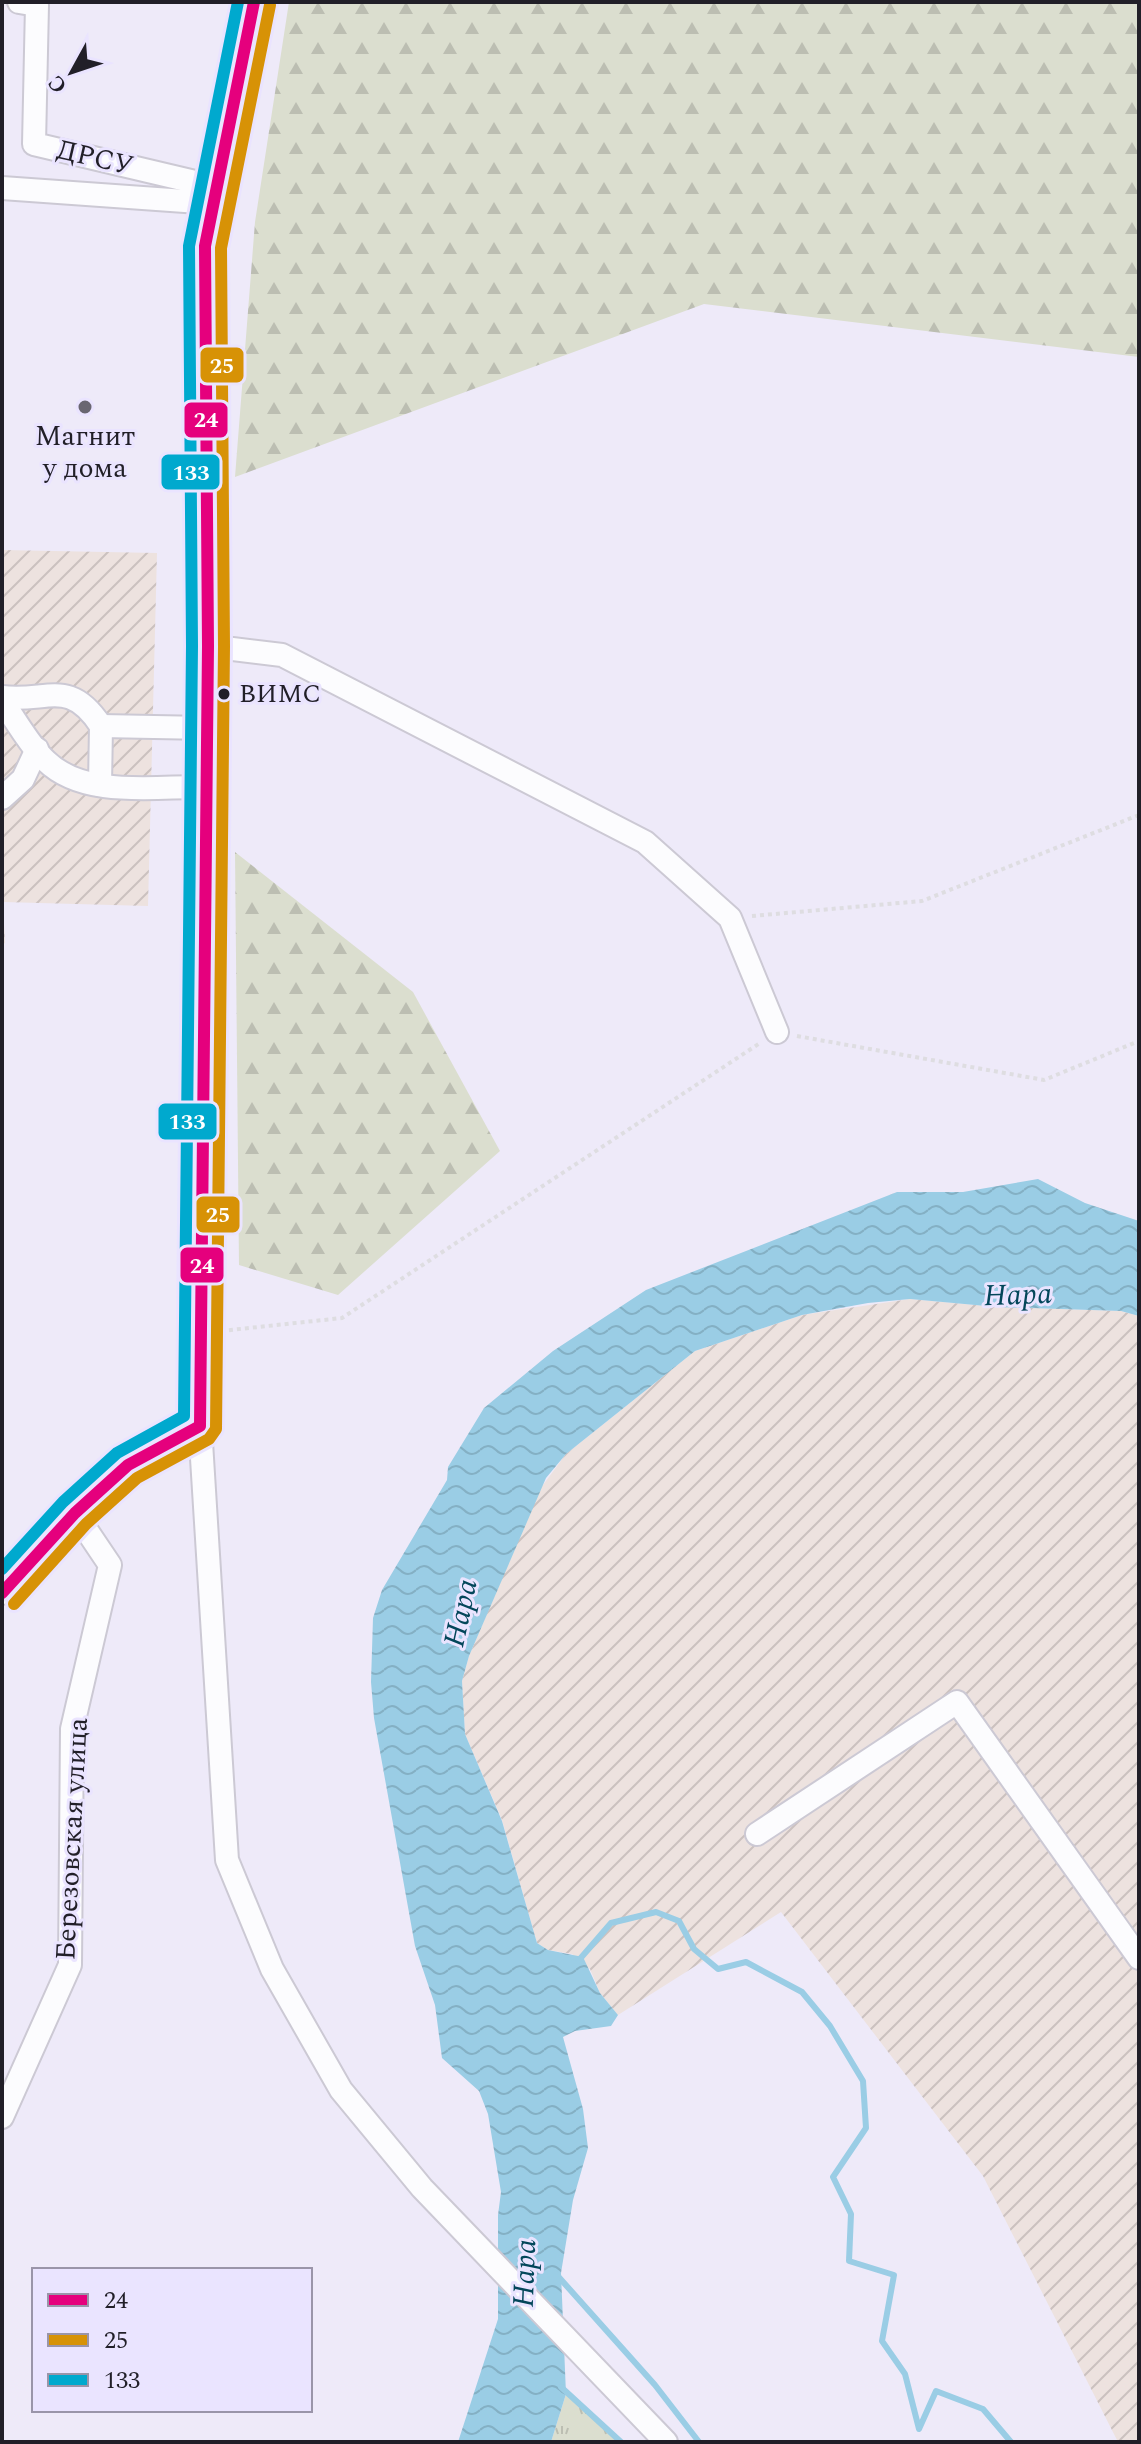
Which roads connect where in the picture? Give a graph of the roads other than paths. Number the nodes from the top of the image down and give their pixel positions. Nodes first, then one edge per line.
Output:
1 (254, 2) edge
2 (31, 3) edge
3 (2, 188) edge
4 (215, 195) junction
5 (208, 646) junction
6 (2, 699) edge
7 (101, 726) junction
8 (207, 728) junction
9 (37, 749) junction
10 (100, 785) junction
11 (206, 787) junction
12 (2, 798) edge
13 (777, 1032) road end
14 (200, 1426) junction
15 (75, 1513) junction
16 (2, 1593) edge
17 (757, 1834) dead end
18 (1139, 1958) edge
19 (2, 2117) edge
20 (666, 2442) edge

1 - 4 street
2 - 4 street, ДРСУ
3 - 4 street
4 - 5 street
5 - 8 street
5 - 13 street
6 - 7 street
6 - 9 street
7 - 8 street
7 - 10 street
8 - 11 street
9 - 10 street
9 - 12 street
10 - 11 street
11 - 14 street
14 - 15 street
14 - 20 street
15 - 16 street
15 - 19 street, Березовская улица
17 - 18 street

